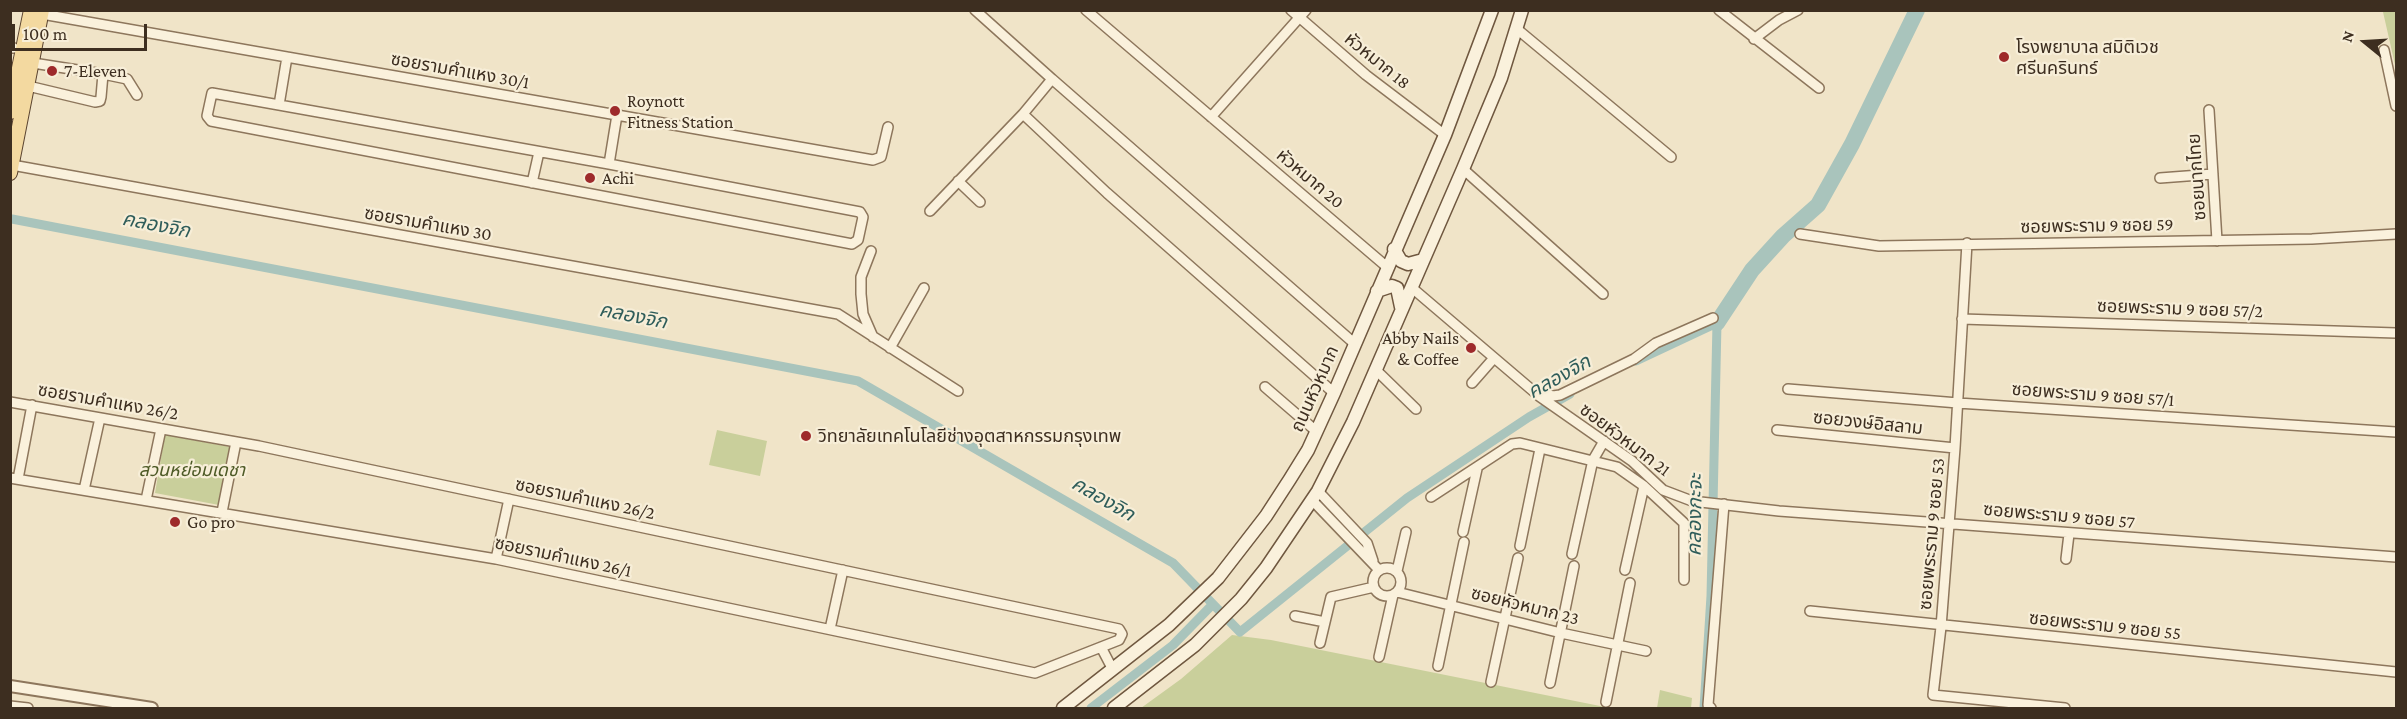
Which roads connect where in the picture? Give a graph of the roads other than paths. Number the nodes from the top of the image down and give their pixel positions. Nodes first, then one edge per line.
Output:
1 (22, 10) edge
2 (975, 10) edge
3 (1086, 10) edge
4 (1291, 10) edge
5 (1492, 10) edge
6 (1522, 10) edge
7 (1719, 10) edge
8 (1798, 10) edge
9 (38, 12) edge
10 (1303, 14) edge
11 (1517, 29) junction
12 (1754, 39) junction
13 (12, 48) edge
14 (2384, 50) dead end
15 (287, 57) junction
16 (33, 63) junction
17 (10, 67) edge
18 (102, 74) junction
19 (1052, 80) junction
20 (28, 86) junction
21 (1819, 88) dead end
22 (137, 95) dead end
23 (279, 105) junction
24 (2397, 106) edge
25 (2209, 110) dead end
26 (10, 112) edge
27 (1023, 114) junction
28 (617, 115) junction
29 (1212, 117) junction
30 (888, 127) dead end
31 (1445, 135) junction
32 (539, 152) junction
33 (1671, 157) dead end
34 (609, 164) junction
35 (11, 169) edge
36 (1463, 169) junction
37 (2213, 174) junction
38 (2160, 178) dead end
39 (957, 181) junction
40 (532, 183) junction
41 (980, 202) dead end
42 (930, 211) dead end
43 (1800, 234) dead end
44 (2397, 234) edge
45 (2217, 241) junction
46 (1967, 243) junction
47 (1394, 249) junction
48 (871, 251) dead end
49 (1423, 260) junction
50 (1387, 267) junction
51 (1411, 287) junction
52 (924, 288) dead end
53 (1377, 291) junction
54 (1603, 294) dead end
55 (1401, 309) junction
56 (1713, 318) dead end
57 (1962, 320) junction
58 (2397, 333) edge
59 (873, 337) junction
60 (1355, 344) junction
61 (890, 348) junction
62 (1494, 358) junction
63 (1376, 370) junction
64 (1472, 383) dead end
65 (1265, 387) dead end
66 (1788, 389) dead end
67 (958, 391) dead end
68 (1334, 393) junction
69 (1536, 394) junction
70 (10, 402) edge
71 (1958, 403) junction
72 (32, 405) junction
73 (1416, 410) dead end
74 (100, 418) junction
75 (161, 429) junction
76 (1777, 430) dead end
77 (1316, 431) junction
78 (2397, 432) edge
79 (1604, 441) junction
80 (236, 442) junction
81 (1955, 448) junction
82 (1540, 449) junction
83 (1593, 460) junction
84 (1477, 469) junction
85 (14, 478) edge
86 (1644, 486) junction
87 (84, 490) junction
88 (1315, 495) junction
89 (1431, 497) dead end
90 (509, 499) junction
91 (146, 500) junction
92 (1722, 504) junction
93 (222, 512) junction
94 (1949, 523) junction
95 (1406, 532) dead end
96 (2069, 534) junction
97 (1520, 546) dead end
98 (1572, 554) dead end
99 (2397, 557) edge
100 (1518, 558) dead end
101 (496, 559) junction
102 (2066, 560) dead end
103 (1376, 566) junction
104 (1575, 566) dead end
105 (843, 570) junction
106 (1624, 570) dead end
107 (1397, 571) junction
108 (1684, 580) dead end
109 (1630, 584) dead end
110 (1374, 587) junction
111 (1395, 593) junction
112 (1450, 605) junction
113 (1810, 611) dead end
114 (1296, 616) dead end
115 (1505, 618) junction
116 (1324, 622) junction
117 (1941, 627) junction
118 (830, 630) junction
119 (1561, 633) junction
120 (1320, 643) dead end
121 (1618, 644) junction
122 (1101, 647) junction
123 (1646, 651) dead end
124 (1379, 657) dead end
125 (1438, 666) dead end
126 (1113, 670) junction
127 (2397, 672) edge
128 (1491, 682) dead end
129 (1550, 682) dead end
130 (10, 687) edge
131 (1606, 702) dead end
132 (10, 706) edge
133 (2019, 706) edge
134 (28, 708) edge
135 (152, 708) edge
136 (1063, 708) edge
137 (1114, 708) edge
138 (1711, 708) edge
139 (2064, 708) edge

1 - 13 main road
2 - 19 street
3 - 29 street, หัวหมาก 20
4 - 10 street, หัวหมาก 18
5 - 31 main road, ถนนหัวหมาก
6 - 11 main road
7 - 12 street
8 - 12 street
9 - 15 street, ซอยรามคำแหง 30/1
9 - 16 main road
9 - 26 main road
10 - 29 street
10 - 31 street, หัวหมาก 18
11 - 33 street
11 - 36 main road
12 - 21 street
13 - 17 main road
14 - 24 street
15 - 23 street
15 - 28 street, ซอยรามคำแหง 30/1
16 - 18 street
16 - 20 main road
18 - 20 street
18 - 22 street
19 - 27 street
19 - 60 street
20 - 35 main road
23 - 32 street
23 - 40 street
25 - 37 street, ซอยนากไทย
27 - 39 street
27 - 68 street
28 - 30 street, ซอยรามคำแหง 30/1
28 - 34 street
29 - 50 street, หัวหมาก 20
31 - 47 main road, ถนนหัวหมาก
32 - 34 street
32 - 40 street
34 - 40 street
35 - 59 street, ซอยรามคำแหง 30
36 - 49 main road
36 - 54 street
37 - 38 street
37 - 45 street, ซอยนากไทย
39 - 41 street
39 - 42 street
43 - 46 street, ซอยพระราม 9 ซอย 59
44 - 45 street, ซอยพระราม 9 ซอย 59
45 - 46 street, ซอยพระราม 9 ซอย 59
46 - 57 street, ซอยพระราม 9 ซอย 53
47 - 49 main road
47 - 50 main road, ถนนหัวหมาก
48 - 59 street
49 - 51 main road
50 - 53 main road, ถนนหัวหมาก
51 - 55 main road
51 - 62 street, ซอยหัวหมาก 21
52 - 61 street
53 - 55 main road
53 - 60 main road, ถนนหัวหมาก
55 - 63 main road
56 - 69 street
57 - 58 street, ซอยพระราม 9 ซอย 57/2
57 - 71 street, ซอยพระราม 9 ซอย 53
59 - 61 street
60 - 68 main road, ถนนหัวหมาก
61 - 67 street
62 - 64 street
62 - 69 street, ซอยหัวหมาก 21
63 - 73 street
63 - 88 main road
65 - 77 street
66 - 71 street, ซอยพระราม 9 ซอย 57/1
68 - 77 main road, ถนนหัวหมาก
69 - 79 street, ซอยหัวหมาก 21
70 - 72 street, ซอยรามคำแหง 26/2
71 - 78 street, ซอยพระราม 9 ซอย 57/1
71 - 81 street, ซอยพระราม 9 ซอย 53
72 - 74 street, ซอยรามคำแหง 26/2
72 - 85 street
74 - 75 street, ซอยรามคำแหง 26/2
74 - 87 street
75 - 80 street, ซอยรามคำแหง 26/2
75 - 91 street
76 - 81 street, ซอยวงษ์อิสลาม
77 - 126 main road, ถนนหัวหมาก
79 - 83 street
79 - 92 street, ซอยหัวหมาก 21
80 - 90 street, ซอยรามคำแหง 26/2
80 - 93 street
81 - 94 street, ซอยพระราม 9 ซอย 53
82 - 83 street
82 - 84 street
82 - 97 street
83 - 86 street
83 - 98 street
84 - 89 street
84 - 112 street
85 - 87 street, ซอยรามคำแหง 26/1
86 - 106 street
86 - 108 street
87 - 91 street, ซอยรามคำแหง 26/1
88 - 103 street
88 - 137 main road
90 - 101 street
90 - 105 street, ซอยรามคำแหง 26/2
91 - 93 street, ซอยรามคำแหง 26/1
92 - 94 street, ซอยพระราม 9 ซอย 57
92 - 138 street
93 - 101 street, ซอยรามคำแหง 26/1
94 - 96 street, ซอยพระราม 9 ซอย 57
94 - 117 street, ซอยพระราม 9 ซอย 53
95 - 107 street
96 - 99 street, ซอยพระราม 9 ซอย 57
96 - 102 street
100 - 115 street
101 - 118 street, ซอยรามคำแหง 26/1
103 - 107 street
103 - 110 street
104 - 119 street
105 - 118 street
105 - 122 street, ซอยรามคำแหง 26/2
107 - 111 street
109 - 121 street
110 - 111 street, ซอยหัวหมาก 23
110 - 116 street
111 - 112 street, ซอยหัวหมาก 23
111 - 124 street
112 - 115 street, ซอยหัวหมาก 23
112 - 125 street
113 - 117 street, ซอยพระราม 9 ซอย 55
114 - 116 street
115 - 119 street, ซอยหัวหมาก 23
115 - 128 street
116 - 120 street
117 - 127 street, ซอยพระราม 9 ซอย 55
117 - 133 street, ซอยพระราม 9 ซอย 53
118 - 122 street, ซอยรามคำแหง 26/1
119 - 121 street, ซอยหัวหมาก 23
119 - 129 street
121 - 123 street, ซอยหัวหมาก 23
121 - 131 street
122 - 126 street
126 - 136 main road, ถนนหัวหมาก
130 - 135 street
132 - 134 street
133 - 139 street, ซอยพระราม 9 ซอย 53

